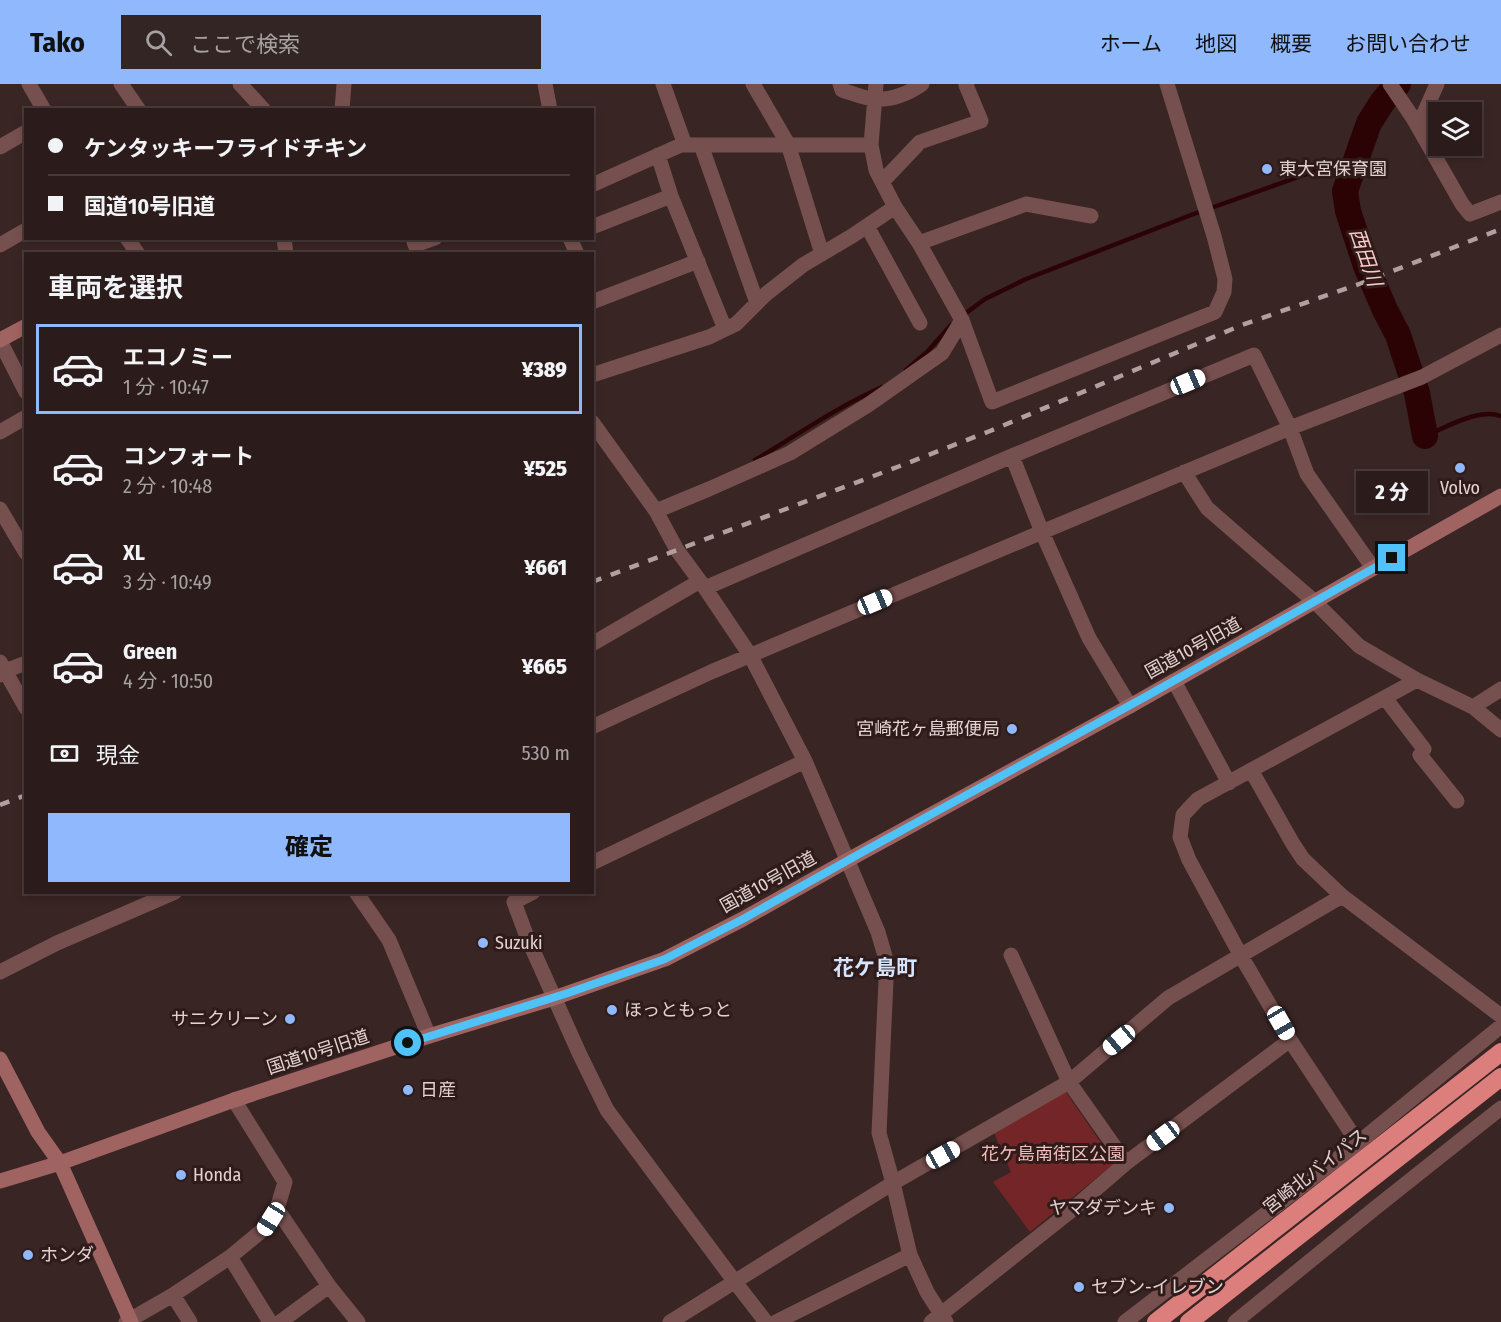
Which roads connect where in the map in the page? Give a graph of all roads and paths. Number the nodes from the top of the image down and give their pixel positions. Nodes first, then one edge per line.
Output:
1 (29, 84) edge
2 (121, 84) edge
3 (240, 84) edge
4 (545, 84) edge
5 (663, 84) edge
6 (753, 84) edge
7 (840, 84) edge
8 (922, 84) edge
9 (967, 84) edge
10 (1167, 84) edge
11 (1390, 84) edge
12 (1437, 84) edge
13 (344, 85) edge
14 (875, 92) edge
15 (43, 108) edge
16 (138, 108) edge
17 (262, 108) edge
18 (342, 108) edge
19 (550, 108) edge
20 (1415, 123) junction
21 (24, 133) edge
22 (788, 144) junction
23 (693, 145) junction
24 (871, 145) junction
25 (0, 147) edge
26 (658, 155) junction
27 (882, 182) junction
28 (594, 183) edge
29 (671, 196) junction
30 (1501, 202) edge
31 (896, 207) junction
32 (1091, 216) dead end
33 (594, 225) edge
34 (867, 226) junction
35 (24, 231) edge
36 (414, 240) edge
37 (428, 240) edge
38 (919, 243) junction
39 (0, 244) edge
40 (822, 254) junction
41 (698, 261) junction
42 (594, 301) edge
43 (757, 303) junction
44 (962, 320) junction
45 (920, 322) dead end
46 (24, 327) edge
47 (725, 328) junction
48 (1501, 335) edge
49 (0, 341) edge
50 (594, 374) edge
51 (24, 388) edge
52 (24, 418) edge
53 (594, 425) edge
54 (1290, 428) junction
55 (0, 432) edge
56 (1012, 456) junction
57 (1184, 472) junction
58 (1501, 496) edge
59 (0, 509) edge
60 (656, 511) junction
61 (1042, 531) junction
62 (24, 550) edge
63 (1374, 568) junction
64 (703, 584) junction
65 (1315, 602) junction
66 (594, 643) edge
67 (750, 655) junction
68 (24, 664) edge
69 (2, 669) edge
70 (1417, 680) junction
71 (1174, 681) junction
72 (1501, 689) edge
73 (1385, 698) junction
74 (24, 705) edge
75 (1130, 705) junction
76 (1473, 707) junction
77 (594, 726) edge
78 (1501, 730) edge
79 (805, 761) junction
80 (1251, 771) junction
81 (1229, 783) junction
82 (1457, 801) dead end
83 (848, 860) junction
84 (594, 862) edge
85 (170, 894) edge
86 (357, 894) edge
87 (529, 894) edge
88 (1341, 896) junction
89 (1011, 955) dead end
90 (1241, 956) junction
91 (0, 972) edge
92 (554, 998) junction
93 (1501, 1016) edge
94 (1501, 1026) edge
95 (429, 1036) junction
96 (1290, 1040) junction
97 (1501, 1052) edge
98 (0, 1059) edge
99 (1501, 1077) edge
100 (1069, 1082) junction
101 (234, 1100) junction
102 (1501, 1108) edge
103 (1358, 1143) junction
104 (60, 1163) junction
105 (1126, 1163) junction
106 (0, 1181) edge
107 (893, 1183) junction
108 (277, 1209) junction
109 (910, 1255) junction
110 (230, 1257) junction
111 (735, 1282) junction
112 (329, 1286) junction
113 (174, 1295) junction
114 (939, 1319) edge
115 (129, 1321) edge
116 (190, 1322) edge
117 (270, 1322) edge
118 (280, 1322) edge
119 (358, 1322) edge
120 (670, 1322) edge
121 (766, 1322) edge
122 (776, 1322) edge
123 (1125, 1322) edge
124 (1156, 1322) edge
125 (1189, 1322) edge
126 (1235, 1322) edge

1 - 15 street
2 - 16 street
3 - 17 street
4 - 19 street
5 - 23 street
6 - 22 street
7 - 14 street
8 - 14 street
9 - 27 street
10 - 44 street
11 - 20 street
12 - 20 street
13 - 18 street
14 - 24 street
20 - 30 street
21 - 25 street
22 - 23 street
22 - 24 street
22 - 40 street
23 - 26 street
23 - 43 street
24 - 27 street
26 - 28 street
26 - 29 street
27 - 31 street
29 - 33 street
29 - 41 street
31 - 34 street
31 - 38 street
32 - 38 street
34 - 40 street
34 - 45 street
35 - 39 street
36 - 37 street
38 - 44 street
40 - 43 street
41 - 42 street
41 - 47 street
43 - 47 street
44 - 60 street
46 - 49 street
47 - 50 street
48 - 54 street
49 - 51 street
52 - 55 street
53 - 60 street
54 - 56 street
54 - 57 street
54 - 63 street
56 - 61 street
56 - 64 street
57 - 61 street
57 - 65 street
58 - 63 street, 国道10号旧道
59 - 62 street
60 - 64 street
61 - 67 street
61 - 75 street
63 - 65 street, 国道10号旧道
64 - 66 street
64 - 67 street
65 - 70 street
65 - 71 street, 国道10号旧道
67 - 77 street
67 - 79 street
68 - 69 street
69 - 74 street
70 - 73 street
70 - 76 street
71 - 75 street, 国道10号旧道
71 - 81 street
72 - 76 street
73 - 80 street
73 - 82 street
75 - 83 street, 国道10号旧道
76 - 78 street
79 - 83 street
79 - 84 street
80 - 81 street
80 - 88 street
81 - 90 street
83 - 92 street, 国道10号旧道
83 - 107 street
85 - 91 street
86 - 95 street
87 - 92 street
88 - 90 street
88 - 93 street
89 - 100 street
90 - 96 street
90 - 100 street
92 - 95 street, 国道10号旧道
92 - 111 street
94 - 103 street
95 - 101 street, 国道10号旧道
96 - 103 street
96 - 105 street
97 - 124 highway, 宮崎北バイパス
98 - 104 street
99 - 125 highway
100 - 105 street
100 - 107 street
101 - 104 street, 国道10号旧道
101 - 108 street
102 - 126 street
103 - 123 street
104 - 106 street, 国道10号旧道
104 - 115 street
105 - 114 street
107 - 109 street
107 - 111 street
108 - 110 street
108 - 112 street
109 - 114 street
109 - 122 street
110 - 113 street
110 - 117 street
111 - 120 street
111 - 121 street
112 - 118 street
112 - 119 street
113 - 115 street
113 - 116 street

